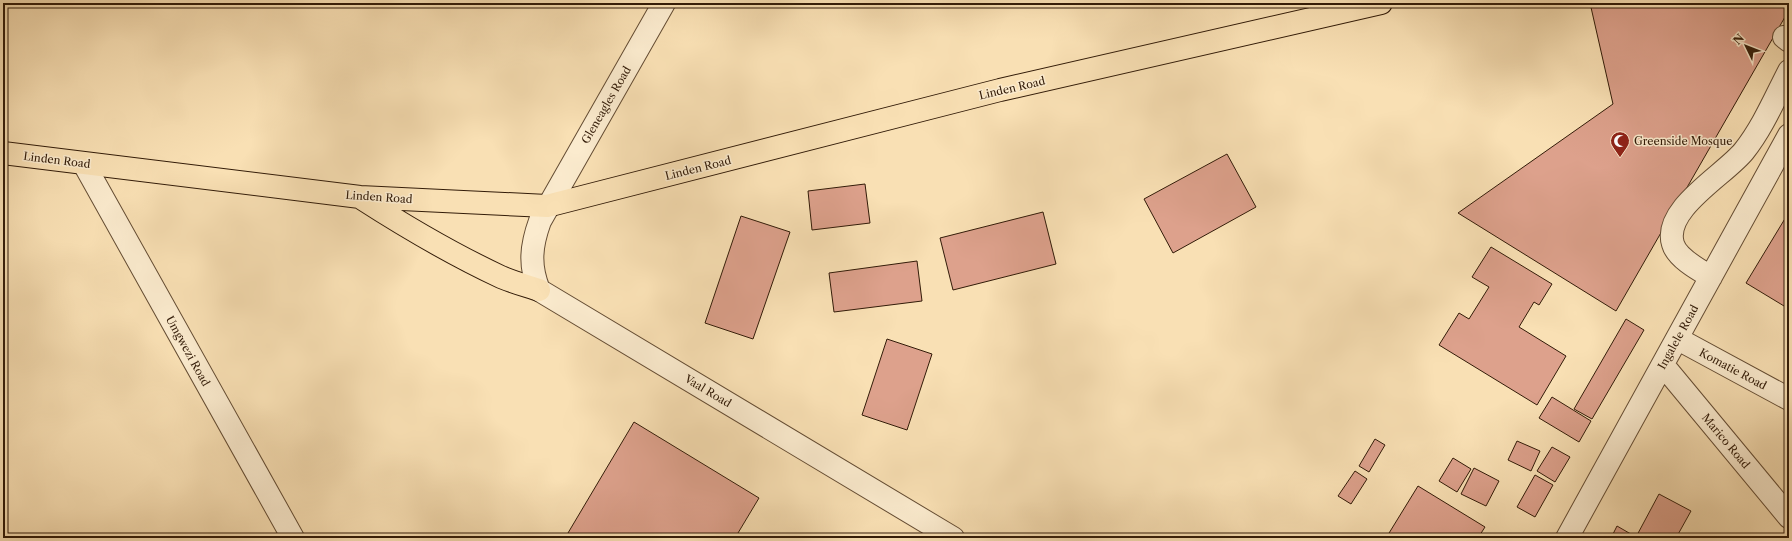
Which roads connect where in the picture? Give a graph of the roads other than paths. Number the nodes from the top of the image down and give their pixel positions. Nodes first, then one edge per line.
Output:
1 (664, 3) edge
2 (1381, 3) edge
3 (1338, 8) edge
4 (1789, 71) edge
5 (1789, 135) edge
6 (3, 154) edge
7 (84, 164) junction
8 (360, 197) junction
9 (547, 206) junction
10 (1711, 277) junction
11 (539, 290) junction
12 (1678, 338) junction
13 (1663, 365) junction
14 (1789, 399) edge
15 (1789, 517) edge
16 (293, 538) edge
17 (953, 538) edge
18 (1567, 538) edge

1 - 9 street, Gleneagles Road
2 - 3 main road, Linden Road
3 - 9 main road, Linden Road
4 - 10 street
5 - 10 street, Ingalele Road
6 - 7 main road, Linden Road
7 - 8 main road, Linden Road
7 - 16 street, Umgwezi Road
8 - 9 main road, Linden Road
8 - 11 main road
9 - 11 street
10 - 12 street, Ingalele Road
11 - 17 street, Vaal Road
12 - 13 street, Ingalele Road
12 - 14 street, Komatie Road
13 - 15 street, Marico Road
13 - 18 street, Ingalele Road

